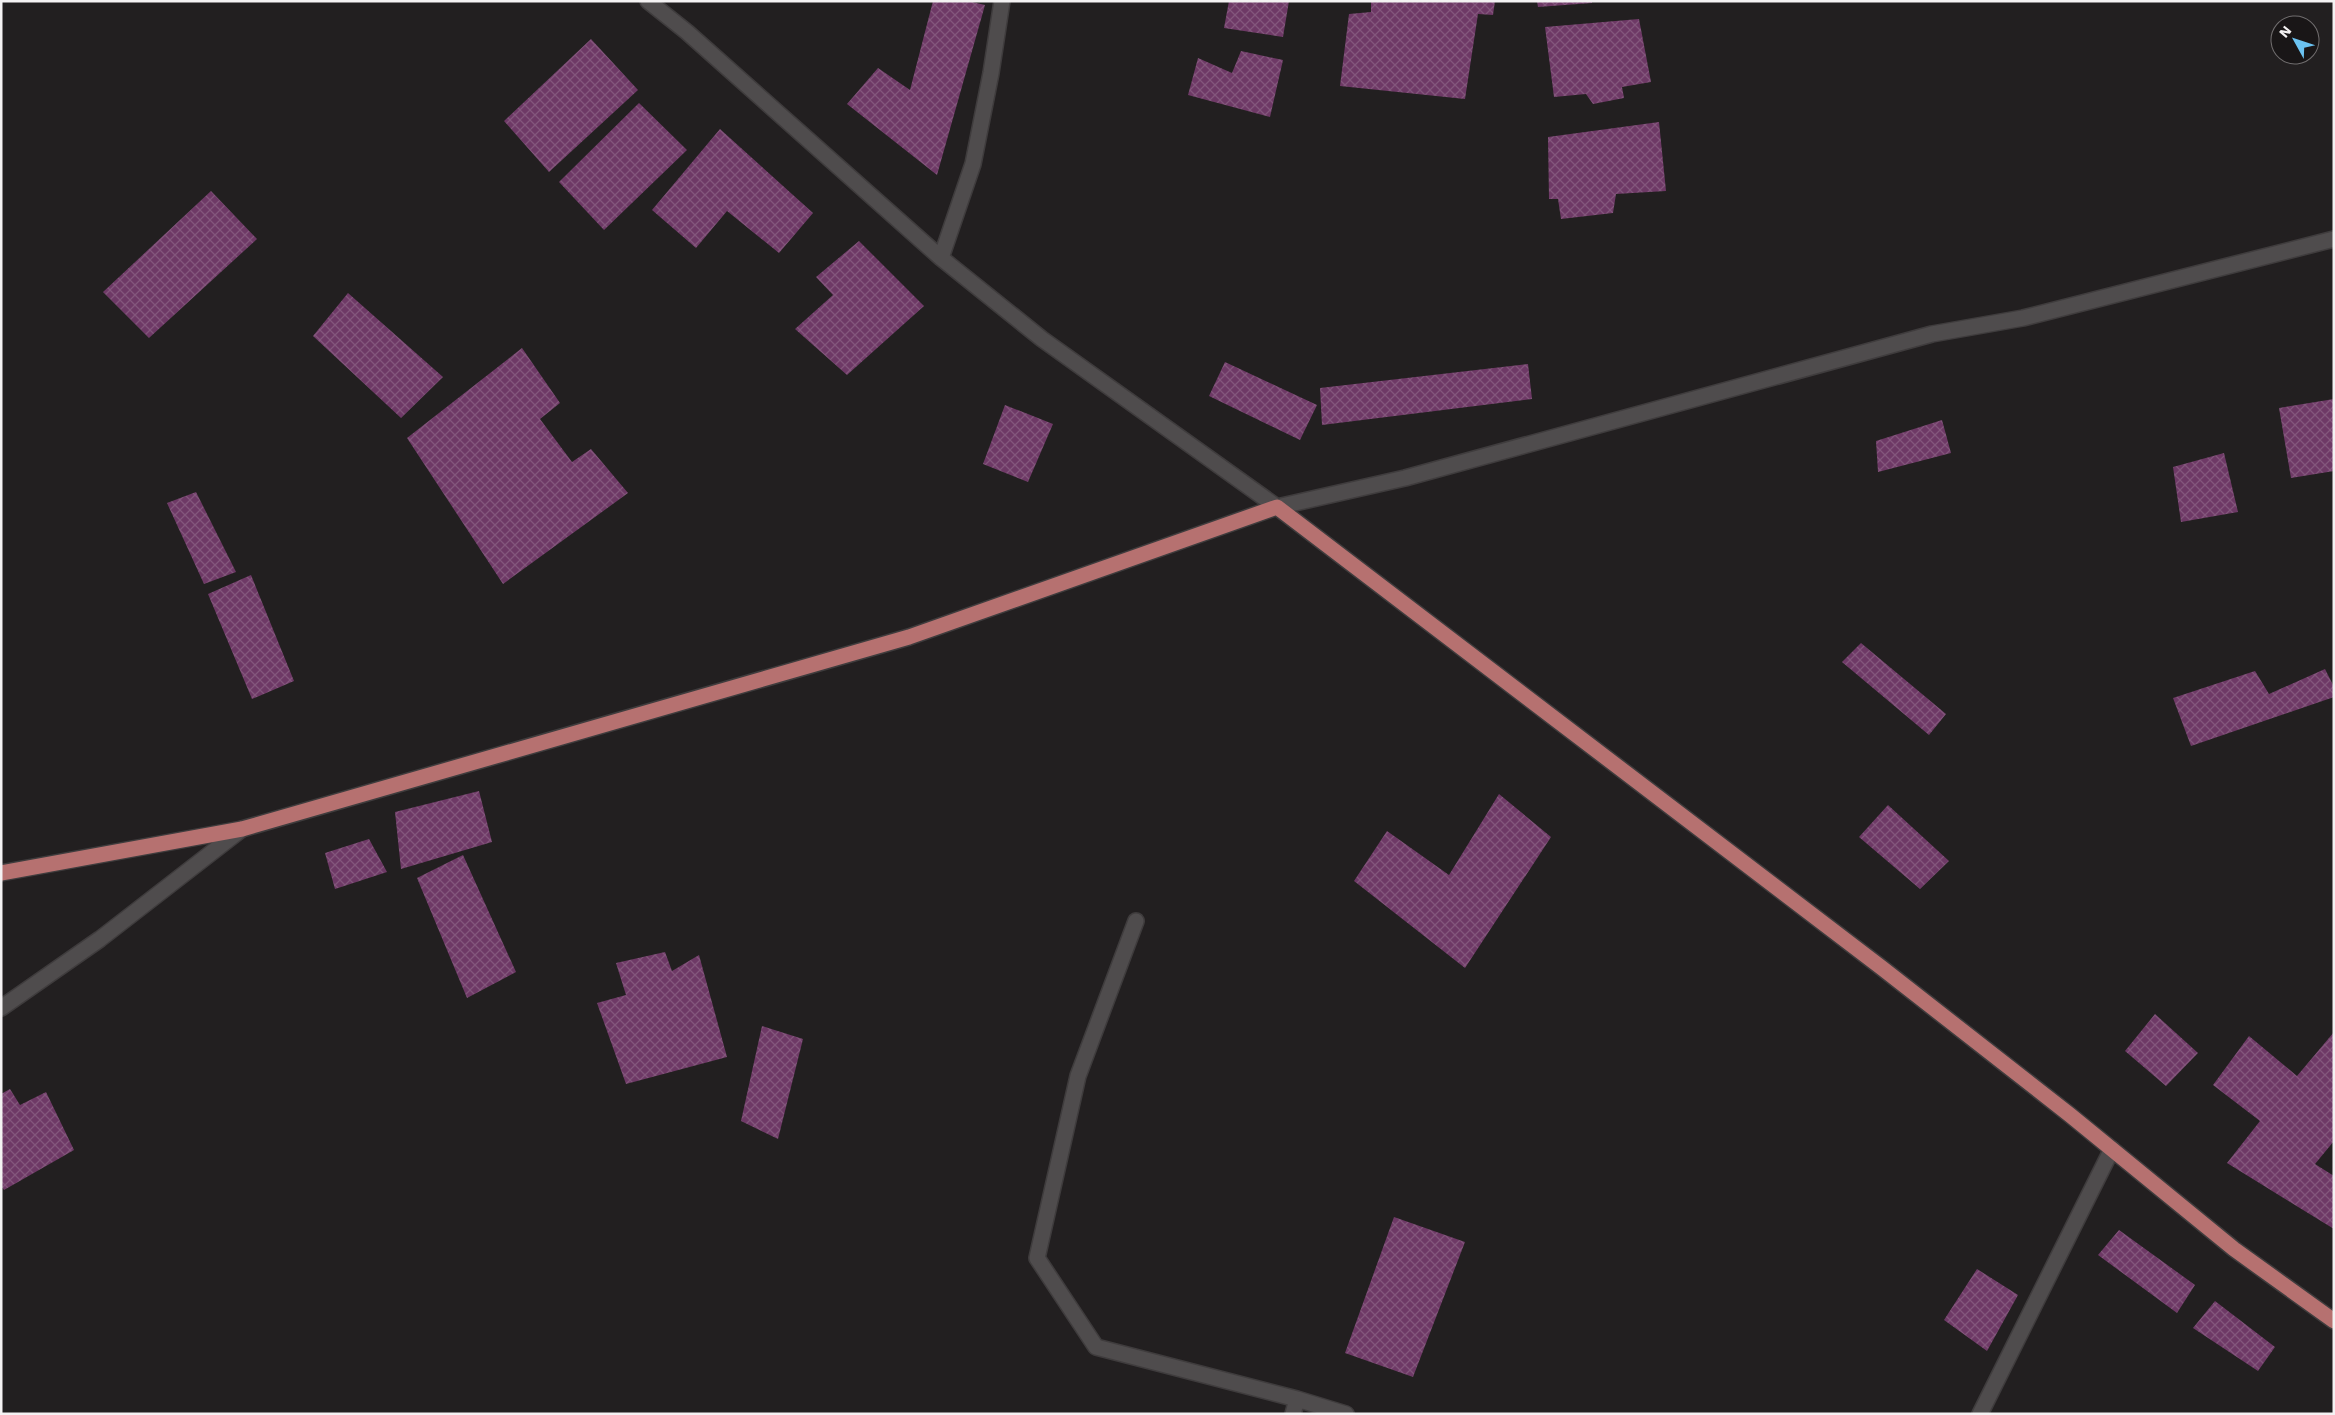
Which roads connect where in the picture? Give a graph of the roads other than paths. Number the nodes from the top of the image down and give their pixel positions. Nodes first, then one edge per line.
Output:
1 (648, 1) edge
2 (1002, 1) edge
3 (2334, 239) edge
4 (941, 258) junction
5 (1277, 507) junction
6 (242, 829) junction
7 (1, 873) edge
8 (1136, 921) dead end
9 (1, 1008) edge
10 (2112, 1149) junction
11 (2334, 1321) edge
12 (1297, 1399) junction
13 (1293, 1414) edge
14 (1346, 1414) edge
15 (1980, 1414) edge

1 - 4 street
2 - 4 street
3 - 5 street
4 - 5 street
5 - 6 main road
5 - 10 main road
6 - 7 main road
6 - 9 street
8 - 12 street
10 - 11 main road
10 - 15 street
12 - 13 street
12 - 14 street

